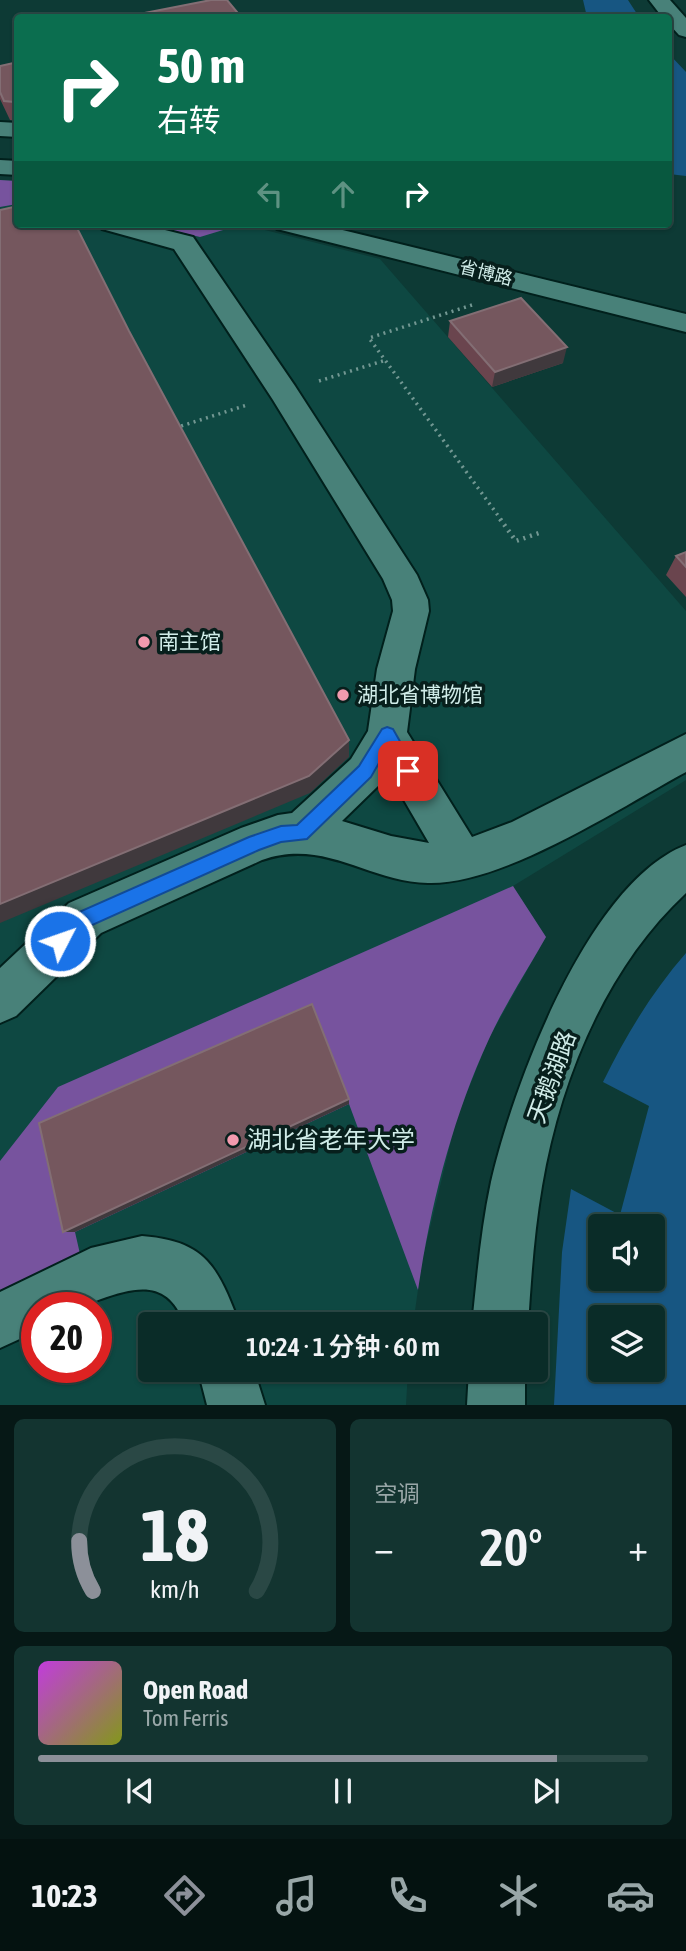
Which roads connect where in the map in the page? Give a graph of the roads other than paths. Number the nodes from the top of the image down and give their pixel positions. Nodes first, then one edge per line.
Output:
1 (659, 0) edge
2 (671, 14) edge
3 (672, 15) edge
4 (686, 31) edge
5 (126, 228) edge
6 (302, 228) edge
7 (686, 323) edge
8 (387, 734) junction
9 (686, 752) edge
10 (301, 833) junction
11 (462, 859) junction
12 (686, 866) edge
13 (0, 1000) edge
14 (208, 1312) edge
15 (502, 1312) edge
16 (0, 1321) edge
17 (229, 1382) edge
18 (497, 1382) edge
19 (236, 1405) edge
20 (496, 1405) edge

1 - 2 street
3 - 4 street
5 - 8 street
6 - 7 street, 省博路
8 - 10 street
8 - 11 street
9 - 11 street
10 - 11 street
10 - 13 street
12 - 15 street, 天鹅湖路
14 - 16 street
17 - 19 street
18 - 20 street

